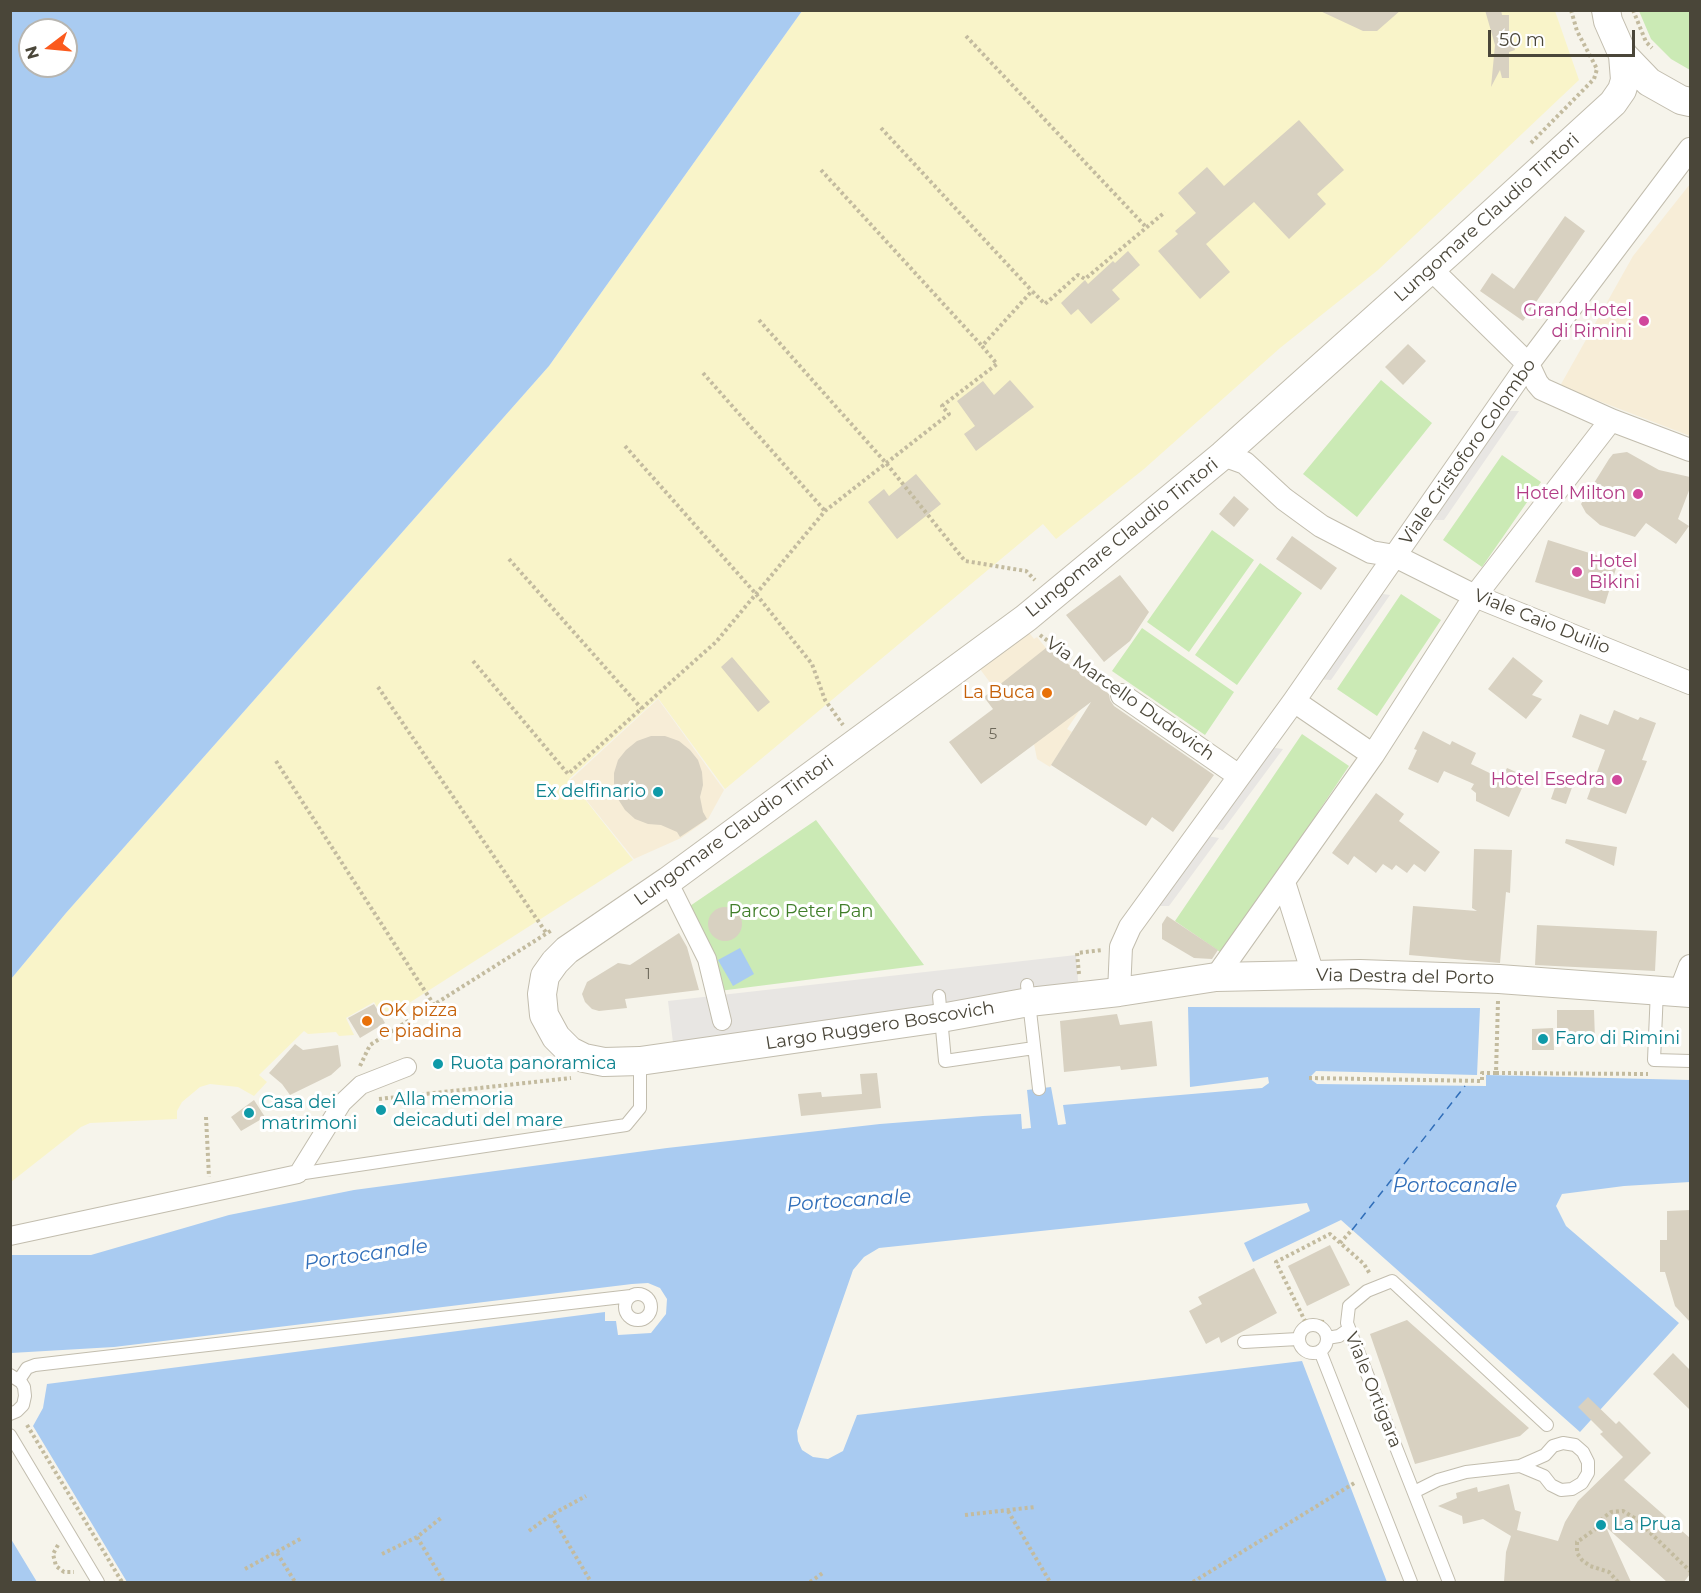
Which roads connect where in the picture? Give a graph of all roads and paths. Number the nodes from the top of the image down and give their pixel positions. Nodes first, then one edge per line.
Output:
1 (1571, 10) edge
2 (1606, 10) edge
3 (1633, 10) edge
4 (966, 36) dead end
5 (1653, 49) dead end
6 (1623, 55) junction
7 (1690, 102) edge
8 (881, 128) dead end
9 (1690, 149) edge
10 (1524, 150) dead end
11 (821, 170) dead end
12 (1165, 212) dead end
13 (1146, 227) junction
14 (1431, 269) junction
15 (1032, 291) junction
16 (759, 320) dead end
17 (982, 346) junction
18 (1528, 364) junction
19 (703, 373) dead end
20 (1611, 420) junction
21 (625, 446) dead end
22 (1690, 450) edge
23 (1223, 455) junction
24 (886, 463) junction
25 (825, 511) junction
26 (1395, 556) junction
27 (509, 559) dead end
28 (1044, 573) dead end
29 (1035, 580) junction
30 (1026, 588) dead end
31 (756, 594) junction
32 (1475, 596) junction
33 (1026, 618) junction
34 (473, 661) dead end
35 (1690, 683) edge
36 (378, 687) dead end
37 (1122, 695) joint
38 (1294, 701) junction
39 (642, 709) junction
40 (853, 720) dead end
41 (844, 726) junction
42 (835, 733) dead end
43 (1373, 755) junction
44 (276, 761) dead end
45 (1239, 776) junction
46 (668, 881) junction
47 (1284, 882) junction
48 (556, 927) dead end
49 (546, 933) junction
50 (555, 962) joint
51 (1690, 966) edge
52 (1312, 974) junction
53 (1216, 977) junction
54 (1499, 979) junction
55 (1119, 992) junction
56 (1676, 992) edge
57 (1028, 994) junction
58 (434, 1005) junction
59 (940, 1007) junction
60 (722, 1020) dead end
61 (1034, 1048) junction
62 (640, 1060) junction
63 (1690, 1061) edge
64 (407, 1067) dead end
65 (1496, 1073) junction
66 (1656, 1074) dead end
67 (576, 1078) dead end
68 (1309, 1078) dead end
69 (1039, 1089) dead end
70 (377, 1100) dead end
71 (342, 1103) junction
72 (206, 1117) dead end
73 (298, 1174) junction
74 (210, 1193) junction
75 (1352, 1230) dead end
76 (1330, 1234) dead end
77 (10, 1236) edge
78 (1340, 1243) junction
79 (1377, 1287) junction
80 (631, 1296) dead end
81 (1349, 1329) junction
82 (1327, 1338) junction
83 (1298, 1339) junction
84 (1244, 1342) dead end
85 (1320, 1351) junction
86 (15, 1378) edge
87 (10, 1414) edge
88 (27, 1425) dead end
89 (1547, 1425) dead end
90 (10, 1435) edge
91 (1520, 1466) junction
92 (1369, 1474) junction
93 (1414, 1492) junction
94 (586, 1496) dead end
95 (1035, 1507) dead end
96 (1008, 1511) junction
97 (551, 1515) junction
98 (965, 1515) dead end
99 (441, 1518) dead end
100 (529, 1531) dead end
101 (417, 1537) junction
102 (302, 1538) dead end
103 (277, 1553) junction
104 (382, 1554) dead end
105 (245, 1569) dead end
106 (1690, 1571) edge
107 (824, 1572) dead end
108 (98, 1582) edge
109 (122, 1582) edge
110 (295, 1582) edge
111 (444, 1582) edge
112 (591, 1582) edge
113 (810, 1582) edge
114 (1050, 1582) edge
115 (1193, 1582) edge
116 (1411, 1582) edge
117 (1449, 1582) edge
118 (1618, 1582) edge

1 - 10 path, Lungomare Claudio Tintori
2 - 6 street
3 - 5 path
4 - 13 path
6 - 7 street
6 - 14 street, Lungomare Claudio Tintori
8 - 15 path
9 - 18 street, Viale Cristoforo Colombo
11 - 17 path
12 - 13 path
13 - 15 path
14 - 18 street
14 - 23 street, Lungomare Claudio Tintori
15 - 17 path
16 - 24 path
17 - 24 path
18 - 20 street
18 - 26 street, Viale Cristoforo Colombo
19 - 25 path
20 - 22 street
20 - 32 street
21 - 31 path
23 - 26 street, Viale Caio Duilio
23 - 33 street, Lungomare Claudio Tintori
24 - 25 path
24 - 29 path
25 - 31 path
26 - 32 street, Viale Caio Duilio
26 - 38 street, Viale Cristoforo Colombo
27 - 39 path
28 - 29 path, Lungomare Claudio Tintori
29 - 30 path, Lungomare Claudio Tintori
31 - 39 path
31 - 41 path
32 - 35 street, Viale Caio Duilio
32 - 43 street
33 - 37 path, Via Marcello Dudovich
33 - 46 street, Lungomare Claudio Tintori
34 - 39 path
36 - 49 path
37 - 45 street, Via Marcello Dudovich
38 - 43 street
38 - 45 street, Viale Cristoforo Colombo
40 - 41 path, Lungomare Claudio Tintori
41 - 42 path, Lungomare Claudio Tintori
43 - 47 street
44 - 58 path
45 - 55 street, Viale Cristoforo Colombo
46 - 50 street, Lungomare Claudio Tintori
46 - 60 street
47 - 52 street
47 - 53 street
48 - 49 path
49 - 58 path
50 - 62 street, Largo Ruggero Boscovich
51 - 56 street
52 - 53 street, Via Destra del Porto
52 - 54 street, Via Destra del Porto
53 - 55 street, Via Destra del Porto
54 - 56 street, Via Destra del Porto
54 - 65 path
55 - 57 street, Largo Ruggero Boscovich
56 - 63 lane
57 - 59 street, Largo Ruggero Boscovich
57 - 61 lane
58 - 71 path
59 - 61 lane
59 - 62 street, Largo Ruggero Boscovich
61 - 69 lane
62 - 73 lane
64 - 71 street
65 - 66 path
65 - 68 path
67 - 70 path
71 - 73 street
72 - 74 path
73 - 74 street
74 - 77 street
75 - 78 path
76 - 78 path
78 - 79 path
79 - 81 lane, Viale Ortigara
79 - 89 lane
80 - 86 lane
81 - 82 lane
81 - 93 lane, Viale Ortigara
82 - 83 lane
82 - 85 lane
83 - 84 lane
83 - 85 lane
85 - 92 lane
86 - 87 lane
88 - 109 path
90 - 108 lane
91 - 91 lane
91 - 93 lane
92 - 115 path
92 - 116 lane
93 - 117 lane, Viale Ortigara
94 - 97 path
95 - 96 path
96 - 98 path
96 - 114 path
97 - 100 path
97 - 112 path
99 - 101 path
101 - 104 path
101 - 111 path
102 - 103 path
103 - 105 path
103 - 110 path
106 - 118 path
107 - 113 path

